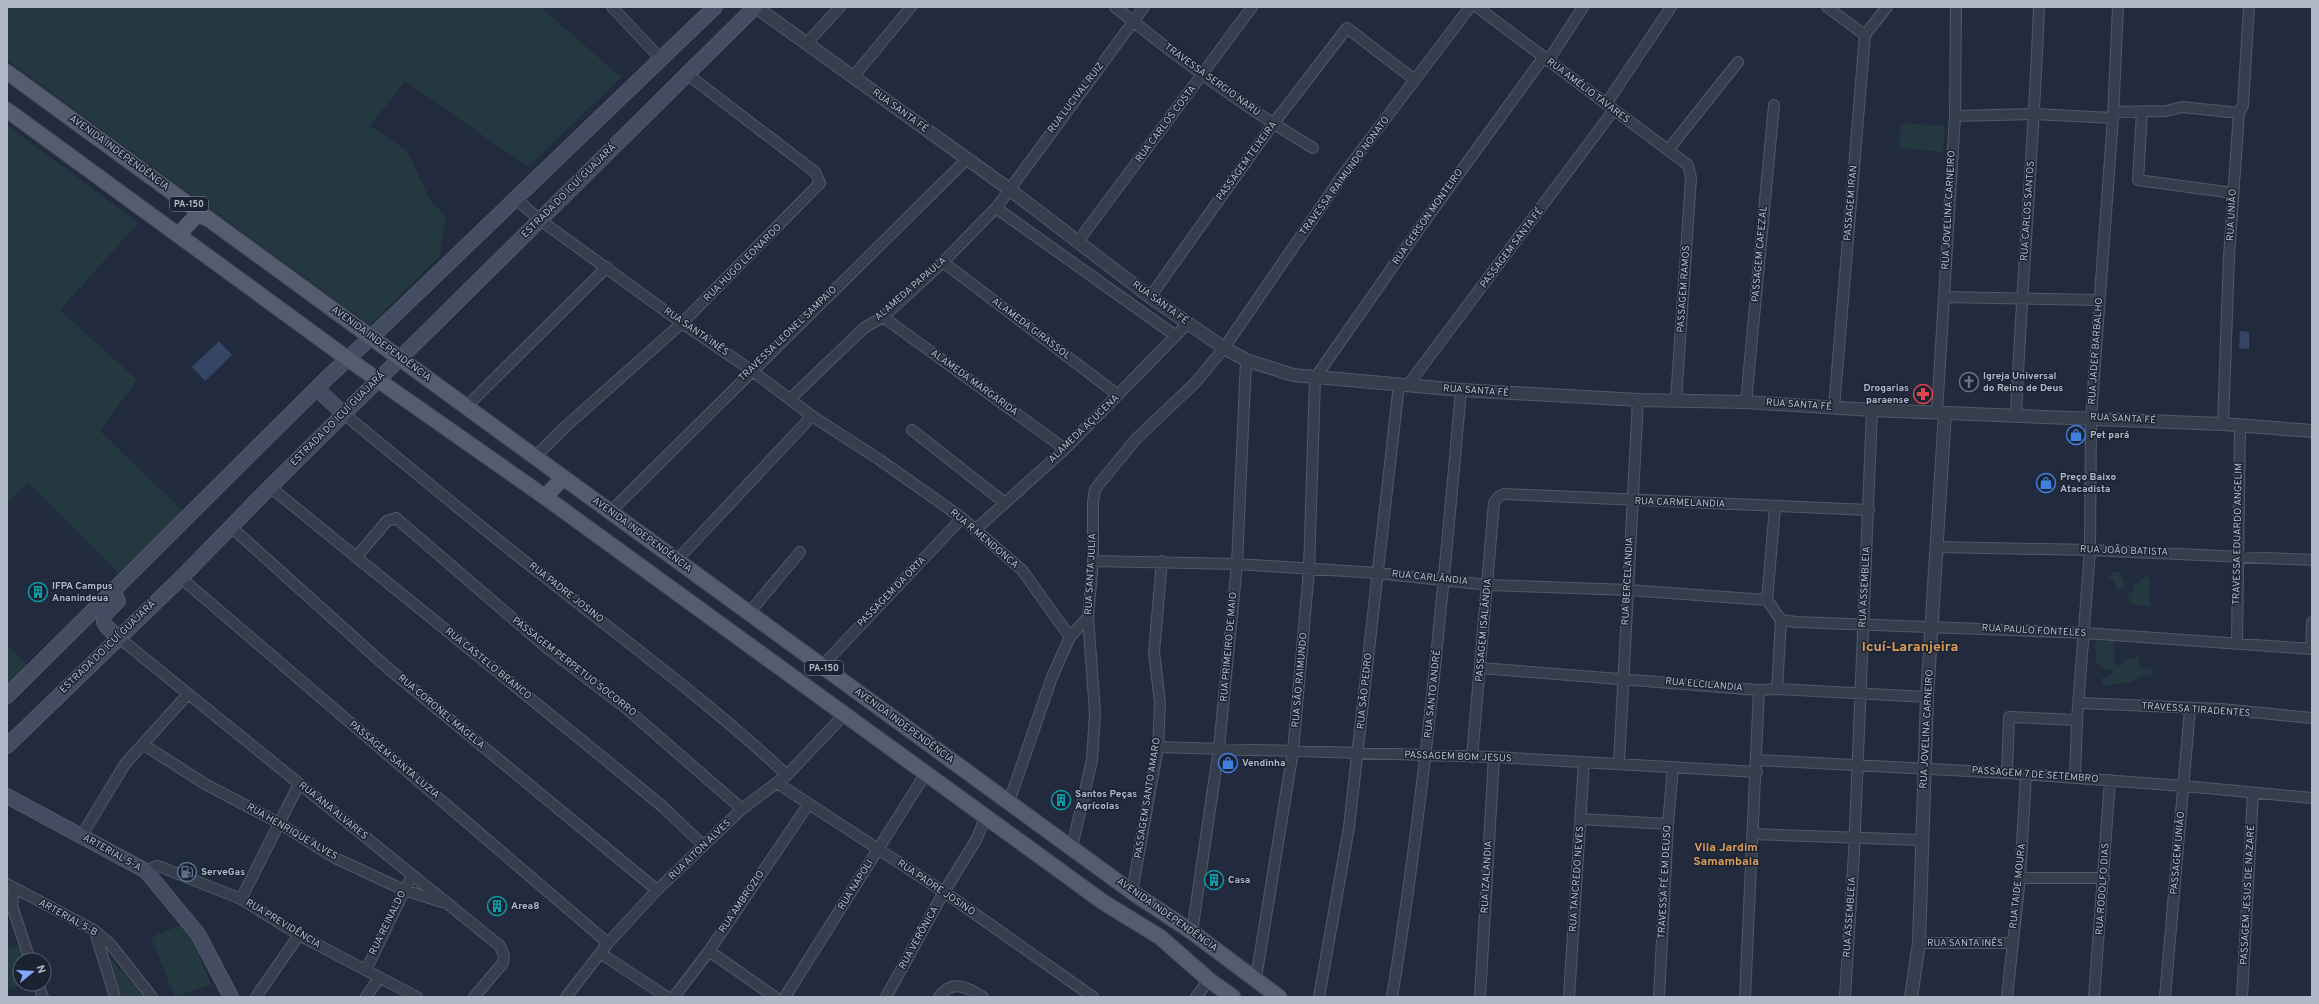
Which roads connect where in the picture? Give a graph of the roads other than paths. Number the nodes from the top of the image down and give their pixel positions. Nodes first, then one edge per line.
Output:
1 (612, 7) edge
2 (715, 7) edge
3 (755, 7) edge
4 (840, 7) edge
5 (911, 7) edge
6 (1115, 7) edge
7 (1144, 7) edge
8 (1252, 7) edge
9 (1470, 7) edge
10 (1477, 7) edge
11 (1583, 7) edge
12 (1671, 7) edge
13 (1827, 7) edge
14 (1887, 7) edge
15 (1956, 7) edge
16 (2039, 7) edge
17 (2118, 7) edge
18 (2249, 7) edge
19 (1133, 22) junction
20 (1865, 35) junction
21 (806, 44) junction
22 (661, 59) junction
23 (1546, 59) junction
24 (1738, 62) dead end
25 (7, 72) edge
26 (688, 74) junction
27 (1202, 75) junction
28 (853, 77) junction
29 (1415, 80) junction
30 (1774, 105) dead end
31 (1610, 107) junction
32 (7, 110) edge
33 (2142, 112) junction
34 (2239, 113) junction
35 (2035, 114) junction
36 (2113, 115) junction
37 (1955, 116) junction
38 (1273, 124) junction
39 (1313, 148) dead end
40 (1668, 150) junction
41 (967, 159) junction
42 (1691, 178) joint
43 (1009, 189) junction
44 (2233, 193) junction
45 (516, 199) junction
46 (996, 208) junction
47 (208, 219) junction
48 (540, 220) junction
49 (179, 234) junction
50 (1079, 240) junction
51 (943, 262) junction
52 (607, 267) junction
53 (1150, 297) junction
54 (1944, 297) junction
55 (2021, 298) junction
56 (2099, 300) junction
57 (883, 317) junction
58 (682, 323) junction
59 (1188, 323) junction
60 (1176, 336) junction
61 (370, 337) junction
62 (1224, 348) junction
63 (348, 359) junction
64 (400, 359) junction
65 (1246, 360) junction
66 (752, 370) junction
67 (1315, 378) junction
68 (378, 379) junction
69 (1404, 384) junction
70 (317, 389) junction
71 (1461, 390) junction
72 (1118, 396) junction
73 (790, 399) junction
74 (1638, 400) junction
75 (1676, 400) junction
76 (1746, 402) junction
77 (466, 407) junction
78 (1834, 408) junction
79 (1872, 410) junction
80 (1941, 412) junction
81 (344, 414) junction
82 (2016, 414) junction
83 (812, 416) junction
84 (2091, 418) junction
85 (2223, 424) junction
86 (2240, 425) junction
87 (912, 430) dead end
88 (2312, 432) edge
89 (1065, 449) junction
90 (535, 457) junction
91 (880, 460) joint
92 (563, 478) junction
93 (270, 487) junction
94 (545, 497) junction
95 (1633, 501) junction
96 (1005, 503) junction
97 (1494, 503) joint
98 (1774, 507) junction
99 (1869, 510) junction
100 (610, 512) junction
101 (962, 518) junction
102 (230, 527) junction
103 (975, 530) junction
104 (1936, 547) junction
105 (2090, 550) junction
106 (800, 552) dead end
107 (357, 556) junction
108 (2238, 556) junction
109 (677, 560) junction
110 (2312, 560) edge
111 (1093, 561) junction
112 (1162, 561) junction
113 (1237, 564) junction
114 (1309, 570) junction
115 (1377, 573) junction
116 (180, 578) junction
117 (1444, 580) junction
118 (1488, 585) junction
119 (1628, 590) junction
120 (113, 591) junction
121 (1767, 600) junction
122 (749, 613) junction
123 (1088, 617) junction
124 (1781, 620) junction
125 (2312, 622) edge
126 (1863, 624) junction
127 (1933, 626) junction
128 (2085, 633) junction
129 (118, 637) junction
130 (1070, 637) junction
131 (2237, 643) junction
132 (2312, 649) edge
133 (822, 666) junction
134 (1480, 668) junction
135 (1622, 678) junction
136 (1777, 689) junction
137 (1759, 690) junction
138 (1860, 693) junction
139 (188, 694) junction
140 (7, 696) edge
141 (1928, 697) junction
142 (2080, 703) junction
143 (2190, 709) junction
144 (845, 714) junction
145 (2312, 718) edge
146 (2077, 720) junction
147 (144, 745) junction
148 (7, 746) edge
149 (1158, 747) junction
150 (1219, 748) junction
151 (1293, 753) junction
152 (1358, 754) junction
153 (1426, 755) junction
154 (1472, 757) junction
155 (1494, 757) junction
156 (1757, 760) junction
157 (1584, 762) junction
158 (1619, 763) junction
159 (1858, 765) junction
160 (1673, 767) junction
161 (1925, 769) junction
162 (1757, 772) junction
163 (926, 773) junction
164 (2007, 773) junction
165 (787, 775) junction
166 (2026, 775) junction
167 (2075, 778) junction
168 (2110, 780) junction
169 (777, 783) junction
170 (299, 784) junction
171 (2184, 786) junction
172 (2254, 793) junction
173 (7, 796) edge
174 (2312, 798) edge
175 (1009, 802) junction
176 (808, 805) junction
177 (742, 809) junction
178 (986, 816) junction
179 (1581, 818) junction
180 (279, 823) junction
181 (1668, 824) junction
182 (1752, 834) junction
183 (82, 835) junction
184 (1855, 836) junction
185 (1922, 840) junction
186 (703, 844) junction
187 (1072, 847) junction
188 (879, 849) junction
189 (146, 872) junction
190 (412, 876) junction
191 (2020, 878) junction
192 (2104, 878) junction
193 (11, 886) edge
194 (404, 890) junction
195 (657, 890) junction
196 (944, 892) junction
197 (1132, 892) junction
198 (241, 899) junction
199 (448, 904) junction
200 (94, 930) junction
201 (1192, 932) junction
202 (299, 935) junction
203 (608, 943) junction
204 (1919, 943) junction
205 (2012, 943) junction
206 (709, 951) junction
207 (27, 952) edge
208 (600, 953) junction
209 (366, 970) junction
210 (379, 978) junction
211 (1256, 978) junction
212 (1208, 980) junction
213 (115, 997) edge
214 (152, 997) edge
215 (231, 997) edge
216 (256, 997) edge
217 (366, 997) edge
218 (417, 997) edge
219 (474, 997) edge
220 (566, 997) edge
221 (667, 997) edge
222 (674, 997) edge
223 (775, 997) edge
224 (785, 997) edge
225 (886, 997) edge
226 (939, 997) edge
227 (983, 997) edge
228 (1093, 997) edge
229 (1196, 997) edge
230 (1233, 997) edge
231 (1279, 997) edge
232 (1319, 997) edge
233 (1392, 997) edge
234 (1480, 997) edge
235 (1570, 997) edge
236 (1659, 997) edge
237 (1745, 997) edge
238 (1844, 997) edge
239 (1911, 997) edge
240 (2007, 997) edge
241 (2094, 997) edge
242 (2165, 997) edge
243 (2242, 997) edge

1 - 22 street
2 - 22 main road
3 - 21 street, RUA SANTA FÉ
3 - 26 main road, ESTRADA DO ICUÍ GUAJARÁ
4 - 21 street
5 - 28 street
6 - 19 street, TRAVESSA SERGIO NARU
7 - 19 street, RUA LUCIVAL RUIZ
8 - 27 street, RUA CARLOS COSTA
9 - 29 street, TRAVESSA RAIMUNDO NONATO
10 - 23 street, RUA AMÉLIO TAVARES
11 - 23 street, RUA GERSON MONTEIRO
12 - 31 street, PASSAGEM SANTA FÉ
13 - 20 street
14 - 20 street
15 - 37 street, RUA JOVELINA CARNEIRO
16 - 35 street, RUA CARLOS SANTOS
17 - 36 street, RUA JADER BARBALHO
18 - 34 street, RUA UNIÃO
19 - 27 street, TRAVESSA SERGIO NARU
19 - 43 street, RUA LUCIVAL RUIZ
20 - 78 street, PASSAGEM IRAN
21 - 28 street, RUA SANTA FÉ
22 - 45 main road
23 - 31 street, RUA AMÉLIO TAVARES
23 - 67 street, RUA GERSON MONTEIRO
24 - 40 street
25 - 47 main road, AVENIDA INDEPENDÊNCIA / PA-150
26 - 48 main road, ESTRADA DO ICUÍ GUAJARÁ
26 - 58 street, RUA HUGO LEONARDO
27 - 38 street, TRAVESSA SERGIO NARU
27 - 50 street, RUA CARLOS COSTA
28 - 41 street, RUA SANTA FÉ
29 - 38 street, PASSAGEM TEIXEIRA
29 - 62 street, TRAVESSA RAIMUNDO NONATO
30 - 76 street, PASSAGEM CAFEZAL
31 - 40 street, RUA AMÉLIO TAVARES
31 - 69 street, PASSAGEM SANTA FÉ
32 - 49 main road, PA-150
33 - 34 street
33 - 36 street
33 - 44 street
34 - 44 street, RUA UNIÃO
35 - 36 street
35 - 37 street
35 - 55 street, RUA CARLOS SANTOS
36 - 56 street, RUA JADER BARBALHO
37 - 54 street, RUA JOVELINA CARNEIRO
38 - 39 street, TRAVESSA SERGIO NARU
38 - 53 street, PASSAGEM TEIXEIRA
40 - 42 street, RUA AMÉLIO TAVARES
41 - 43 street, RUA SANTA FÉ
41 - 66 street, TRAVESSA LEONEL SAMPAIO
42 - 75 street, PASSAGEM RAMOS
43 - 46 street, ALAMEDA PAPAULA
43 - 50 street, RUA SANTA FÉ
44 - 85 street, RUA UNIÃO
45 - 48 street, RUA SANTA INÊS
45 - 61 main road
46 - 51 street, ALAMEDA PAPAULA
46 - 60 street
47 - 49 main road
47 - 61 main road, AVENIDA INDEPENDÊNCIA / PA-150
48 - 52 street, RUA SANTA INÊS
48 - 64 main road, ESTRADA DO ICUÍ GUAJARÁ
49 - 63 main road, PA-150
50 - 53 street, RUA SANTA FÉ
51 - 57 street, ALAMEDA PAPAULA
51 - 72 street, ALAMEDA GIRASSOL
52 - 58 street, RUA SANTA INÊS
52 - 77 street
53 - 59 street, RUA SANTA FÉ
54 - 55 street
54 - 80 street, RUA JOVELINA CARNEIRO
55 - 56 street
55 - 82 street, RUA CARLOS SANTOS
56 - 84 street, RUA JADER BARBALHO
57 - 73 street, ALAMEDA PAPAULA
57 - 89 street, ALAMEDA MARGARIDA
58 - 66 street, RUA SANTA INÊS
58 - 90 street, RUA HUGO LEONARDO
59 - 60 street, ALAMEDA AÇUCENA
59 - 62 street, RUA SANTA FÉ
60 - 72 street, ALAMEDA AÇUCENA
61 - 63 main road
61 - 64 main road, AVENIDA INDEPENDÊNCIA / PA-150
62 - 65 street, RUA SANTA FÉ
62 - 111 street, RUA SANTA JULIA
63 - 68 main road, PA-150
63 - 70 main road
64 - 68 main road, ESTRADA DO ICUÍ GUAJARÁ
64 - 77 main road, AVENIDA INDEPENDÊNCIA / PA-150
65 - 67 street, RUA SANTA FÉ
65 - 113 street, RUA PRIMEIRO DE MAIO
66 - 73 street, RUA SANTA INÊS
66 - 100 street, TRAVESSA LEONEL SAMPAIO
67 - 69 street, RUA SANTA FÉ
67 - 114 street, RUA SÃO RAIMUNDO
68 - 81 main road, ESTRADA DO ICUÍ GUAJARÁ
68 - 94 main road, PA-150
69 - 71 street, RUA SANTA FÉ
69 - 115 street, RUA SÃO PEDRO
70 - 81 main road
70 - 120 main road
71 - 74 street, RUA SANTA FÉ
71 - 117 street, RUA SANTO ANDRÉ
72 - 89 street, ALAMEDA AÇUCENA
73 - 83 street, RUA SANTA INÊS
74 - 75 street, RUA SANTA FÉ
74 - 95 street, RUA BERCELANDIA
75 - 76 street, RUA SANTA FÉ
76 - 78 street, RUA SANTA FÉ
77 - 90 main road, AVENIDA INDEPENDÊNCIA / PA-150
78 - 79 street, RUA SANTA FÉ
79 - 80 street, RUA SANTA FÉ
79 - 99 street, RUA ASSEMBLEIA
80 - 82 street, RUA SANTA FÉ
80 - 104 street, RUA JOVELINA CARNEIRO
81 - 93 main road, ESTRADA DO ICUÍ GUAJARÁ
81 - 165 street, RUA PADRE JOSINO
82 - 84 street, RUA SANTA FÉ
83 - 91 street, RUA SANTA INÊS
83 - 109 street
84 - 85 street, RUA SANTA FÉ
84 - 105 street, RUA JADER BARBALHO
85 - 86 street, RUA SANTA FÉ
86 - 88 street, RUA SANTA FÉ
86 - 108 street, TRAVESSA EDUARDO ANGELIM
87 - 96 street
89 - 96 street, ALAMEDA AÇUCENA
90 - 92 main road, AVENIDA INDEPENDÊNCIA / PA-150
91 - 101 street, RUA R MENDONCA
92 - 94 main road
92 - 100 main road, AVENIDA INDEPENDÊNCIA / PA-150
93 - 102 main road, ESTRADA DO ICUÍ GUAJARÁ
93 - 107 street, RUA CASTELO BRANCO
94 - 144 main road, PA-150
95 - 97 street, RUA CARMELANDIA
95 - 98 street, RUA CARMELANDIA
95 - 119 street, RUA BERCELANDIA
96 - 103 street, ALAMEDA AÇUCENA
97 - 118 street, PASSAGEM ISALÂNDIA
98 - 99 street, RUA CARMELANDIA
98 - 121 street
99 - 126 street, RUA ASSEMBLEIA
100 - 109 main road, AVENIDA INDEPENDÊNCIA / PA-150
101 - 103 street, RUA R MENDONCA
101 - 133 street, PASSAGEM DA ORTA
102 - 116 main road, ESTRADA DO ICUÍ GUAJARÁ
102 - 195 street, RUA CORONEL MAGELA
103 - 130 street, RUA R MENDONCA
104 - 105 street, RUA JOÃO BATISTA
104 - 127 street, RUA JOVELINA CARNEIRO
105 - 108 street, RUA JOÃO BATISTA
105 - 128 street, RUA JADER BARBALHO
106 - 122 street
107 - 177 street, PASSAGEM PERPETUO SOCORRO
107 - 186 street, RUA CASTELO BRANCO
108 - 110 street, RUA JOÃO BATISTA
108 - 131 street, TRAVESSA EDUARDO ANGELIM
109 - 122 main road, AVENIDA INDEPENDÊNCIA / PA-150
111 - 112 street, RUA CARLÂNDIA
111 - 123 street, RUA SANTA JULIA
112 - 113 street, RUA CARLÂNDIA
112 - 149 street, PASSAGEM SANTO AMARO
113 - 114 street, RUA CARLÂNDIA
113 - 150 street, RUA PRIMEIRO DE MAIO
114 - 115 street, RUA CARLÂNDIA
114 - 151 street, RUA SÃO RAIMUNDO
115 - 117 street, RUA CARLÂNDIA
115 - 152 street, RUA SÃO PEDRO
116 - 129 main road, ESTRADA DO ICUÍ GUAJARÁ
116 - 203 street, PASSAGEM SANTA LUZIA
117 - 118 street, RUA CARLÂNDIA
117 - 153 street, RUA SANTO ANDRÉ
118 - 119 street, RUA CARLÂNDIA
118 - 134 street, PASSAGEM ISALÂNDIA
119 - 121 street, RUA CARLÂNDIA
119 - 135 street, RUA BERCELANDIA
120 - 129 main road
120 - 140 main road
121 - 124 street
122 - 133 main road, AVENIDA INDEPENDÊNCIA / PA-150
123 - 130 street
123 - 187 street, RUA SANTA JULIA
124 - 126 street, RUA PAULO FONTELES
124 - 136 street
125 - 132 street
126 - 127 street, RUA PAULO FONTELES
126 - 138 street, RUA ASSEMBLEIA
127 - 128 street, RUA PAULO FONTELES
127 - 141 street, RUA JOVELINA CARNEIRO
128 - 131 street, RUA PAULO FONTELES
128 - 142 street, RUA JADER BARBALHO
129 - 139 street, RUA ANA ALVARES
129 - 148 main road, ESTRADA DO ICUÍ GUAJARÁ
130 - 175 street
131 - 132 street, RUA PAULO FONTELES
133 - 175 main road, AVENIDA INDEPENDÊNCIA / PA-150
134 - 135 street, RUA ELCILANDIA
134 - 154 street, PASSAGEM ISALÂNDIA
135 - 137 street, RUA ELCILANDIA
135 - 158 street, RUA BERCELANDIA
136 - 137 street, RUA ELCILANDIA
136 - 138 street, RUA ELCILANDIA
137 - 156 street
138 - 141 street, RUA ELCILANDIA
138 - 159 street, RUA ASSEMBLEIA
139 - 147 street
139 - 170 street, RUA ANA ALVARES
141 - 161 street, RUA JOVELINA CARNEIRO
142 - 143 street, TRAVESSA TIRADENTES
142 - 146 street, RUA JADER BARBALHO
143 - 145 street, TRAVESSA TIRADENTES
143 - 171 street, PASSAGEM UNIÃO
144 - 163 main road, PA-150
144 - 165 street, RUA AITON ALVES
146 - 164 street
146 - 167 street, RUA JADER BARBALHO
147 - 180 street, RUA HENRIQUE ALVES
147 - 183 street
149 - 150 street, PASSAGEM BOM JESUS
149 - 197 street, PASSAGEM SANTO AMARO
150 - 151 street, PASSAGEM BOM JESUS
150 - 201 street, RUA PRIMEIRO DE MAIO
151 - 152 street, PASSAGEM BOM JESUS
151 - 211 street, RUA SÃO RAIMUNDO
152 - 153 street, PASSAGEM BOM JESUS
152 - 232 street, RUA SÃO PEDRO
153 - 154 street, PASSAGEM BOM JESUS
153 - 233 street, RUA SANTO ANDRÉ
154 - 155 street, PASSAGEM BOM JESUS
155 - 157 street, PASSAGEM BOM JESUS
155 - 234 street, RUA IZALANDIA
156 - 159 street, PASSAGEM 7 DE SETEMBRO
156 - 162 street
157 - 158 street, PASSAGEM BOM JESUS
157 - 179 street, RUA TANCREDO NEVES
158 - 160 street, PASSAGEM BOM JESUS
159 - 161 street, PASSAGEM 7 DE SETEMBRO
159 - 184 street, RUA ASSEMBLEIA
160 - 162 street, PASSAGEM BOM JESUS
160 - 181 street, TRAVESSA FÉ EM DEUSQ
161 - 164 street, PASSAGEM 7 DE SETEMBRO
161 - 185 street, RUA JOVELINA CARNEIRO
162 - 182 street
163 - 178 main road, PA-150
163 - 188 street, RUA NAPOLI
164 - 166 street, PASSAGEM 7 DE SETEMBRO
165 - 169 street, RUA AITON ALVES
166 - 167 street, PASSAGEM 7 DE SETEMBRO
166 - 191 street, RUA TAIDE MOURA
167 - 168 street, PASSAGEM 7 DE SETEMBRO
168 - 171 street, PASSAGEM 7 DE SETEMBRO
168 - 192 street, RUA RODOLFO DIAS
169 - 176 street, RUA PADRE JOSINO
169 - 177 street, RUA AITON ALVES
170 - 180 street
170 - 190 street, RUA ANA ALVARES
171 - 172 street, PASSAGEM 7 DE SETEMBRO
171 - 242 street, PASSAGEM UNIÃO
172 - 174 street, PASSAGEM 7 DE SETEMBRO
172 - 243 street, PASSAGEM JESUS DE NAZARÉ
173 - 183 main road, ARTERIAL 5-A
175 - 187 main road, AVENIDA INDEPENDÊNCIA / PA-150
176 - 188 street, RUA PADRE JOSINO
176 - 206 street, RUA AMBROZIO
177 - 186 street, RUA AITON ALVES
178 - 196 street, RUA VERÔNICA
178 - 212 main road, PA-150
179 - 181 street
179 - 235 street, RUA TANCREDO NEVES
180 - 194 street, RUA HENRIQUE ALVES
180 - 198 street
181 - 236 street, TRAVESSA FÉ EM DEUSQ
182 - 184 street
182 - 237 street
183 - 189 main road, ARTERIAL 5-A
184 - 185 street
184 - 238 street, RUA ASSEMBLEIA
185 - 204 street, RUA JOVELINA CARNEIRO
186 - 195 street, RUA AITON ALVES
187 - 197 main road, AVENIDA INDEPENDÊNCIA / PA-150
188 - 196 street, RUA PADRE JOSINO
188 - 224 street, RUA NAPOLI
189 - 198 street, RUA PREVIDÊNCIA
189 - 215 main road, ARTERIAL 5-A
190 - 194 street, RUA REINALDO
190 - 199 street, RUA ANA ALVARES
191 - 192 street
191 - 205 street, RUA TAIDE MOURA
192 - 241 street, RUA RODOLFO DIAS
193 - 200 street, ARTERIAL 5-B
193 - 207 street
194 - 199 street, RUA HENRIQUE ALVES
194 - 209 street, RUA REINALDO
195 - 203 street, RUA AITON ALVES
196 - 225 street, RUA VERÔNICA
196 - 228 street, RUA PADRE JOSINO
197 - 201 main road, AVENIDA INDEPENDÊNCIA / PA-150
198 - 202 street, RUA PREVIDÊNCIA
199 - 219 street, RUA ANA ALVARES
200 - 213 street
200 - 214 street, ARTERIAL 5-B
201 - 211 main road, AVENIDA INDEPENDÊNCIA / PA-150
202 - 209 street, RUA PREVIDÊNCIA
202 - 216 street
203 - 208 street, RUA AITON ALVES
204 - 205 street, RUA SANTA INÊS
204 - 239 street, RUA JOVELINA CARNEIRO
205 - 240 street, RUA TAIDE MOURA
206 - 222 street, RUA AMBROZIO
206 - 223 street
208 - 220 street, RUA AITON ALVES
208 - 221 street
209 - 210 street, RUA PREVIDÊNCIA
210 - 217 street
210 - 218 street, RUA PREVIDÊNCIA
211 - 231 main road, AVENIDA INDEPENDÊNCIA / PA-150
212 - 229 street
212 - 230 main road, PA-150
226 - 227 street

